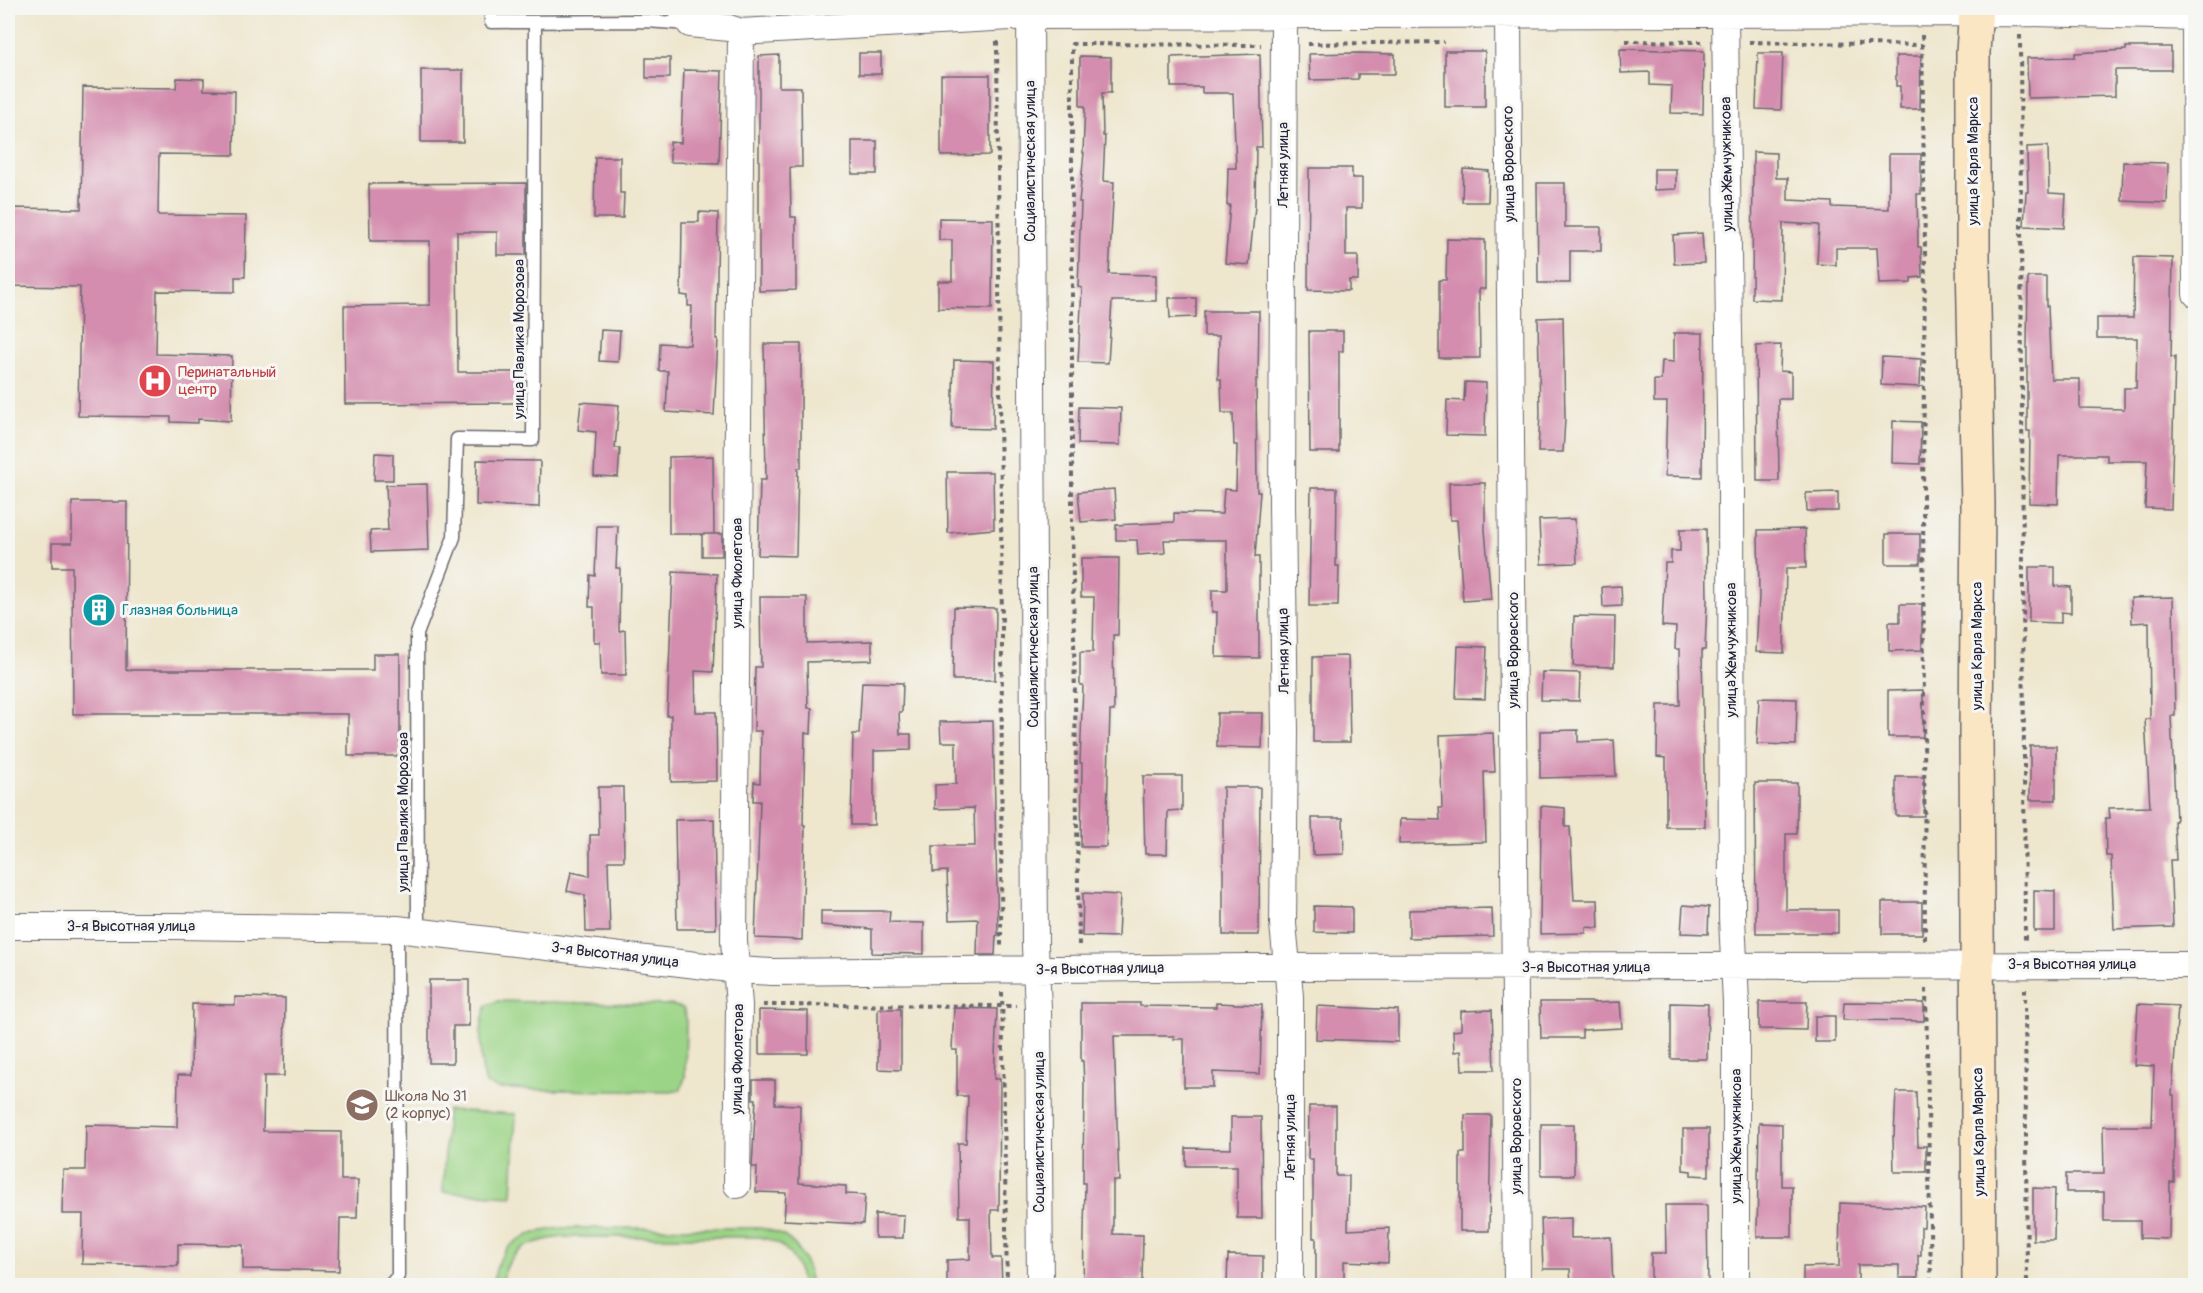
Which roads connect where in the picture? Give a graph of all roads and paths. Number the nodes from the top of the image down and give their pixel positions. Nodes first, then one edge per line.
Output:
1 (491, 8) edge
2 (1975, 11) edge
3 (1030, 12) edge
4 (2019, 14) junction
5 (1508, 15) junction
6 (1725, 15) junction
7 (1922, 15) junction
8 (686, 16) edge
9 (1284, 17) junction
10 (2195, 17) edge
11 (997, 18) junction
12 (535, 22) junction
13 (741, 32) junction
14 (2196, 294) edge
15 (8, 926) edge
16 (407, 930) junction
17 (1925, 964) junction
18 (1978, 964) junction
19 (2025, 964) junction
20 (1734, 965) junction
21 (2196, 965) edge
22 (1287, 967) junction
23 (1515, 967) junction
24 (738, 970) junction
25 (1001, 970) junction
26 (1035, 970) junction
27 (739, 1005) junction
28 (1002, 1006) junction
29 (1038, 1008) junction
30 (737, 1185) dead end
31 (389, 1286) edge
32 (1008, 1286) edge
33 (1040, 1286) edge
34 (1290, 1286) edge
35 (1517, 1286) edge
36 (1736, 1286) edge
37 (1930, 1286) edge
38 (1979, 1286) edge
39 (2027, 1286) edge

1 - 12 lane
2 - 4 street
2 - 7 street
2 - 18 main road, улица Карла Маркса
3 - 9 street
3 - 11 street
3 - 26 street, Социалистическая улица
4 - 10 street
4 - 19 path
5 - 6 street
5 - 9 street
5 - 23 street, улица Воровского
6 - 7 street
6 - 20 street, улица Жемчужникова
7 - 17 path
8 - 12 lane
8 - 13 street
9 - 22 street, Летняя улица
10 - 14 street
11 - 13 street
11 - 25 path
12 - 16 lane, улица Павлика Морозова
13 - 24 street, улица Фиолетова
15 - 16 street, 3-я Высотная улица
16 - 24 street, 3-я Высотная улица
16 - 31 lane
17 - 18 street, 3-я Высотная улица
17 - 20 street, 3-я Высотная улица
17 - 37 path
18 - 19 street, 3-я Высотная улица
18 - 38 main road, улица Карла Маркса
19 - 21 street, 3-я Высотная улица
19 - 39 path
20 - 23 street, 3-я Высотная улица
20 - 36 street, улица Жемчужникова
22 - 23 street, 3-я Высотная улица
22 - 26 street, 3-я Высотная улица
22 - 34 street, Летняя улица
23 - 35 street, улица Воровского
24 - 25 street, 3-я Высотная улица
24 - 27 street, улица Фиолетова
25 - 26 street, 3-я Высотная улица
25 - 28 path
26 - 29 street, Социалистическая улица
27 - 28 path
27 - 30 street, улица Фиолетова
28 - 29 path
28 - 32 path
29 - 33 street, Социалистическая улица

